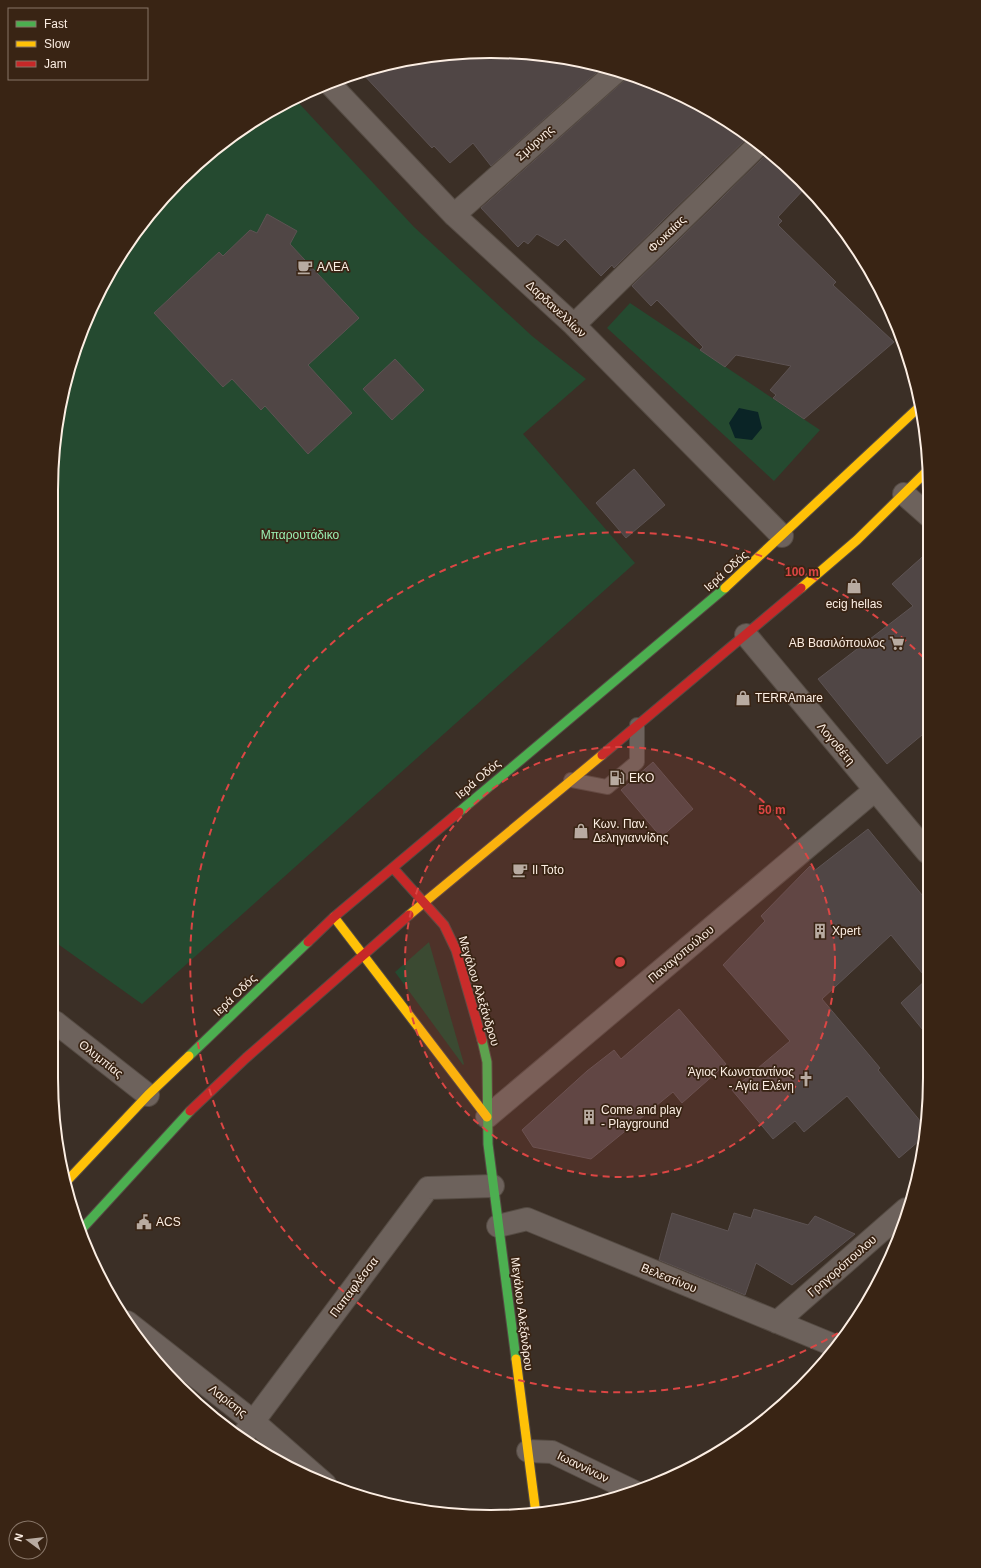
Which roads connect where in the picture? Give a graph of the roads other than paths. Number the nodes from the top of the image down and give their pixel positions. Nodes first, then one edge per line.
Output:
1 (606, 74) edge
2 (333, 88) edge
3 (755, 148) edge
4 (454, 215) junction
5 (574, 325) junction
6 (916, 410) edge
7 (922, 476) edge
8 (904, 494) junction
9 (923, 511) edge
10 (782, 536) junction
11 (746, 635) junction
12 (637, 725) junction
13 (571, 780) junction
14 (875, 790) junction
15 (923, 847) edge
16 (393, 868) junction
17 (424, 902) junction
18 (334, 917) junction
19 (364, 954) junction
20 (58, 1024) edge
21 (148, 1095) junction
22 (487, 1117) junction
23 (70, 1178) edge
24 (493, 1186) junction
25 (901, 1213) edge
26 (84, 1226) edge
27 (498, 1226) junction
28 (777, 1322) junction
29 (145, 1338) edge
30 (831, 1344) edge
31 (248, 1430) edge
32 (528, 1451) junction
33 (295, 1463) edge
34 (627, 1488) edge
35 (535, 1507) edge

1 - 4 street, Σμύρνης
2 - 4 street, Δαρδανελλίων
3 - 5 street, Φωκαίας
4 - 5 street, Δαρδανελλίων
5 - 10 street, Δαρδανελλίων
6 - 10 main road, Ιερά Οδός
7 - 8 main road
8 - 9 street
8 - 11 main road
10 - 16 main road, Ιερά Οδός
11 - 12 main road
11 - 14 street, Λογοθέτη
12 - 13 main road
12 - 13 lane
13 - 17 main road
14 - 15 street, Λογοθέτη
14 - 22 street, Παναγοπούλου
16 - 17 main road, Μεγάλου Αλεξάνδρου
16 - 18 main road, Ιερά Οδός
17 - 19 main road
17 - 22 main road, Μεγάλου Αλεξάνδρου
18 - 19 main road
18 - 21 main road, Ιερά Οδός
19 - 22 main road
19 - 26 main road
20 - 21 street, Ολυμπίας
21 - 23 main road, Ιερά Οδός
22 - 24 main road, Μεγάλου Αλεξάνδρου
24 - 27 main road, Μεγάλου Αλεξάνδρου
24 - 31 street, Παπαφλέσσα
25 - 28 street, Γρηγορόπουλου
27 - 28 street, Βελεστίνου
27 - 32 main road, Μεγάλου Αλεξάνδρου
28 - 30 street, Βελεστίνου
29 - 31 street, Λαρίσης
31 - 33 street, Λαρίσης
32 - 34 street, Ιωαννίνων
32 - 35 main road, Μεγάλου Αλεξάνδρου

